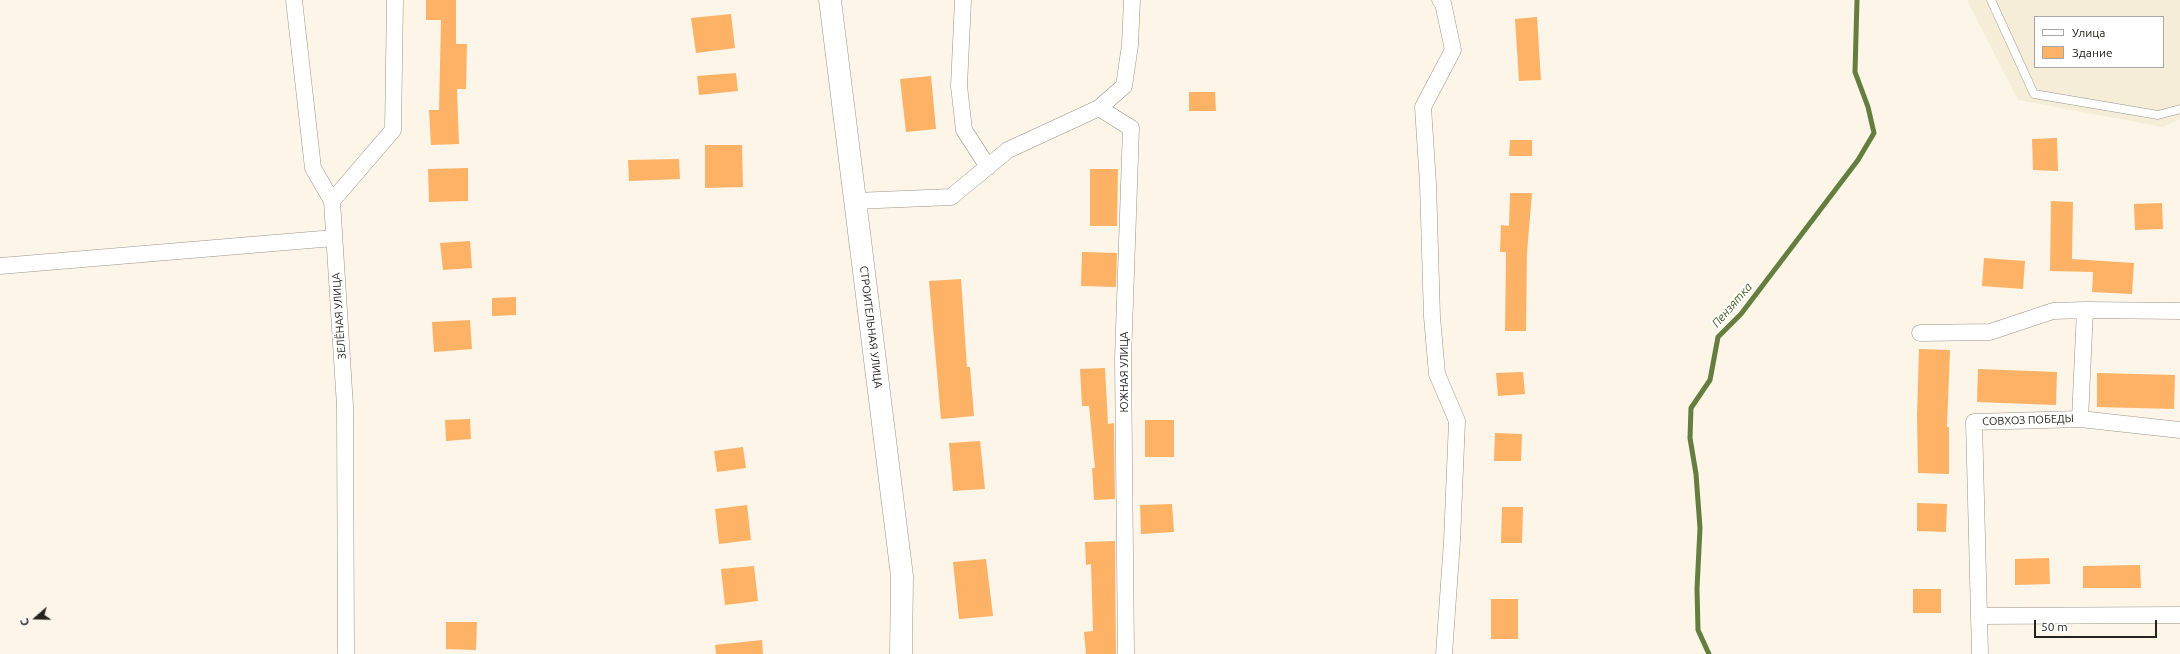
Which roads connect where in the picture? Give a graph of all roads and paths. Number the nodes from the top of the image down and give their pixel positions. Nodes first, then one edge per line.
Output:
1 (294, 0) edge
2 (395, 0) edge
3 (830, 0) edge
4 (963, 0) edge
5 (1132, 0) edge
6 (1440, 0) edge
7 (1991, 0) edge
8 (1099, 108) junction
9 (2180, 109) edge
10 (988, 167) junction
11 (332, 200) junction
12 (855, 201) junction
13 (334, 238) junction
14 (0, 266) edge
15 (2085, 310) junction
16 (2180, 312) edge
17 (1920, 333) dead end
18 (2080, 419) junction
19 (2180, 430) edge
20 (1980, 616) junction
21 (2180, 616) edge
22 (346, 654) edge
23 (901, 654) edge
24 (1126, 654) edge
25 (1444, 654) edge
26 (1980, 654) edge

1 - 11 street
2 - 11 street
3 - 12 street, СТРОИТЕЛЬНАЯ УЛИЦА
4 - 10 street
5 - 8 street
6 - 25 street
7 - 9 lane
8 - 10 street
8 - 24 street, ЮЖНАЯ УЛИЦА
10 - 12 street
11 - 13 street, ЗЕЛЁНАЯ УЛИЦА
12 - 23 street, СТРОИТЕЛЬНАЯ УЛИЦА
13 - 14 street
13 - 22 street, ЗЕЛЁНАЯ УЛИЦА
15 - 16 street
15 - 17 street
15 - 18 street
18 - 19 street, СОВХОЗ ПОБЕДЫ
18 - 20 street, СОВХОЗ ПОБЕДЫ
20 - 21 street
20 - 26 street, СОВХОЗ ПОБЕДЫ

